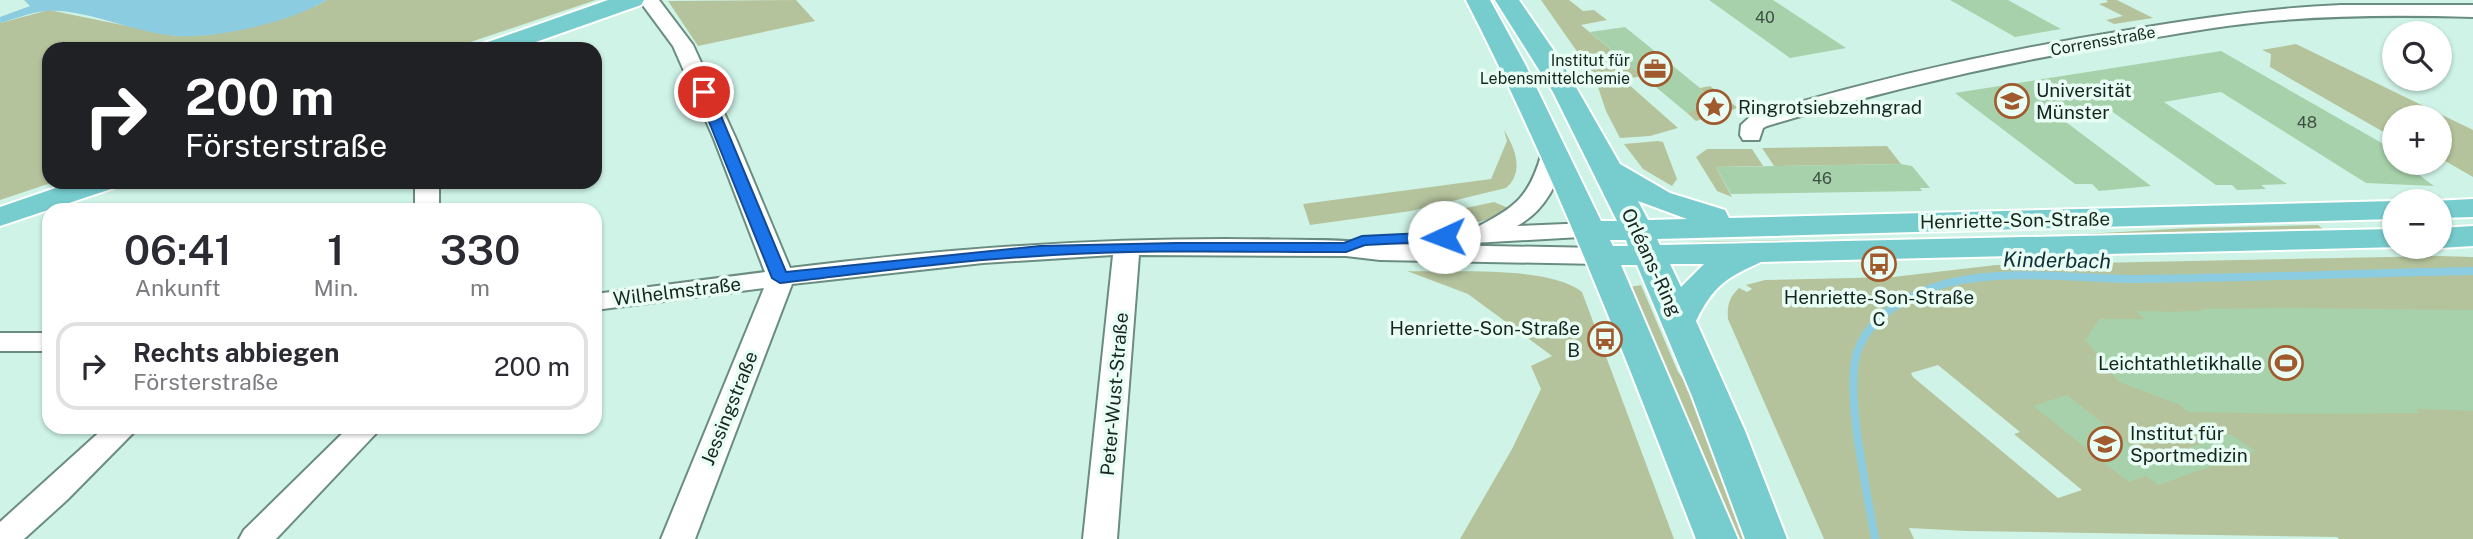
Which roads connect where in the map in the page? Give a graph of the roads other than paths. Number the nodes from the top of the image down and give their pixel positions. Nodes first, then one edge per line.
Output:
1 (632, 0) edge
2 (649, 0) edge
3 (1478, 0) edge
4 (1507, 0) edge
5 (2473, 11) edge
6 (511, 42) edge
7 (1751, 135) dead end
8 (1554, 152) junction
9 (1608, 170) junction
10 (82, 189) edge
11 (2473, 208) edge
12 (2452, 209) edge
13 (2382, 211) edge
14 (0, 217) edge
15 (1468, 236) junction
16 (2473, 236) edge
17 (2452, 237) edge
18 (1767, 238) junction
19 (2382, 239) edge
20 (1642, 241) junction
21 (1594, 243) junction
22 (1128, 248) junction
23 (1346, 248) junction
24 (780, 278) junction
25 (602, 301) edge
26 (1679, 320) junction
27 (0, 342) edge
28 (42, 342) edge
29 (117, 434) edge
30 (360, 434) edge
31 (2, 539) edge
32 (256, 539) edge
33 (678, 539) edge
34 (1100, 539) edge
35 (1717, 539) edge
36 (1766, 539) edge

1 - 6 main road
2 - 24 street
3 - 8 main road
4 - 9 main road, Orléans-Ring
5 - 7 street, Corrensstraße
8 - 15 street, Wilhelmstraße
8 - 21 main road
9 - 18 main road
9 - 20 main road, Orléans-Ring
10 - 14 main road
11 - 12 main road
13 - 18 main road, Henriette-Son-Straße
15 - 21 street, Wilhelmstraße
15 - 23 street, Wilhelmstraße
16 - 17 main road
18 - 19 main road, Henriette-Son-Straße
18 - 20 main road, Henriette-Son-Straße
18 - 26 main road
20 - 21 main road, Wilhelmstraße
20 - 26 main road, Orléans-Ring
21 - 23 street, Wilhelmstraße
21 - 35 main road
22 - 23 street, Wilhelmstraße
22 - 24 street, Wilhelmstraße
22 - 34 street, Peter-Wust-Straße
24 - 25 street, Wilhelmstraße
24 - 33 street, Jessingstraße
26 - 36 main road, Orléans-Ring
27 - 28 street
29 - 31 street
30 - 32 street

